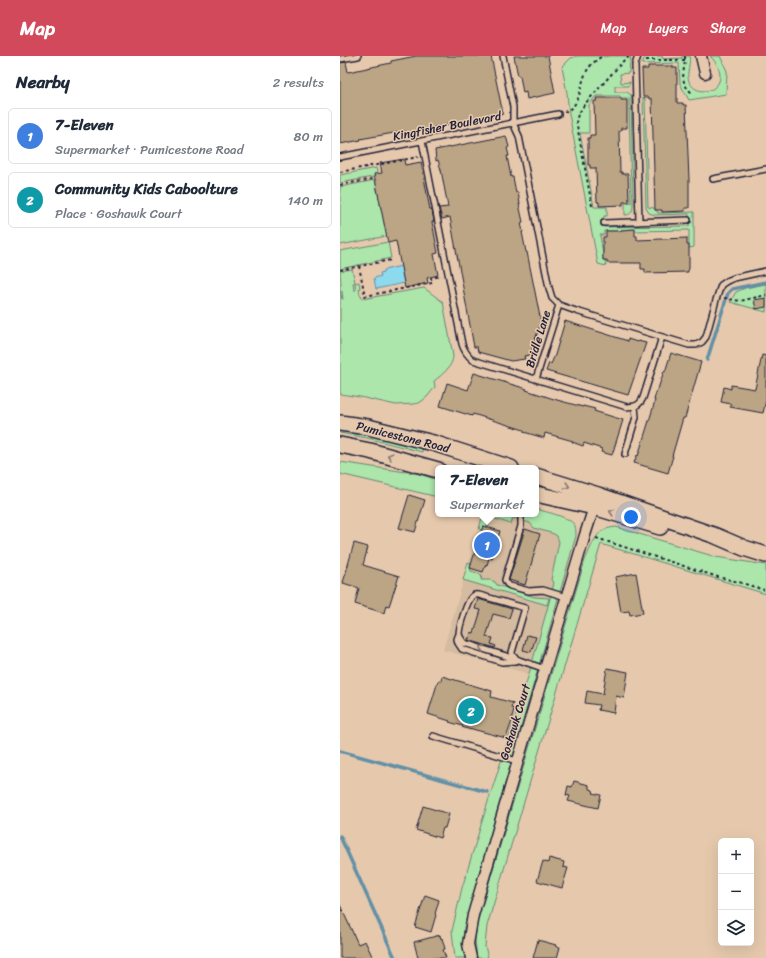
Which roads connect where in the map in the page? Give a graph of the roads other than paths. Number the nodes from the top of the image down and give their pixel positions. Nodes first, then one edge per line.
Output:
1 (358, 56) edge
2 (503, 56) edge
3 (701, 56) edge
4 (637, 58) edge
5 (340, 59) edge
6 (705, 73) dead end
7 (561, 113) road end
8 (513, 123) junction
9 (422, 141) junction
10 (340, 156) edge
11 (766, 169) edge
12 (713, 180) dead end
13 (688, 220) dead end
14 (639, 222) junction
15 (604, 223) dead end
16 (766, 271) edge
17 (559, 305) junction
18 (662, 337) junction
19 (536, 379) junction
20 (635, 406) junction
21 (340, 423) edge
22 (340, 445) edge
23 (625, 454) dead end
24 (501, 465) edge
25 (435, 469) edge
26 (539, 477) edge
27 (539, 494) edge
28 (596, 501) junction
29 (521, 517) edge
30 (766, 555) edge
31 (566, 597) junction
32 (519, 660) junction
33 (545, 669) junction
34 (433, 736) dead end
35 (517, 762) junction
36 (471, 958) edge

1 - 5 lane
2 - 8 lane, Kingfisher Boulevard
3 - 6 street
4 - 14 lane
7 - 8 lane
8 - 9 lane, Kingfisher Boulevard
8 - 17 lane
9 - 10 lane, Kingfisher Boulevard
9 - 19 lane
11 - 12 lane
13 - 14 lane
14 - 15 lane
16 - 18 lane
17 - 18 lane
17 - 19 lane, Bridle Lane
18 - 20 lane
19 - 20 lane
20 - 23 lane
21 - 24 main road, Pumicestone Road
25 -> 22 main road, Pumicestone Road
26 -> 28 main road
27 - 28 main road
28 - 30 main road
28 - 31 street, Goshawk Court
29 - 31 lane
31 - 33 street, Goshawk Court
32 -> 32 lane
32 - 33 lane
33 - 35 street, Goshawk Court
34 - 35 lane
35 - 36 street, Goshawk Court

